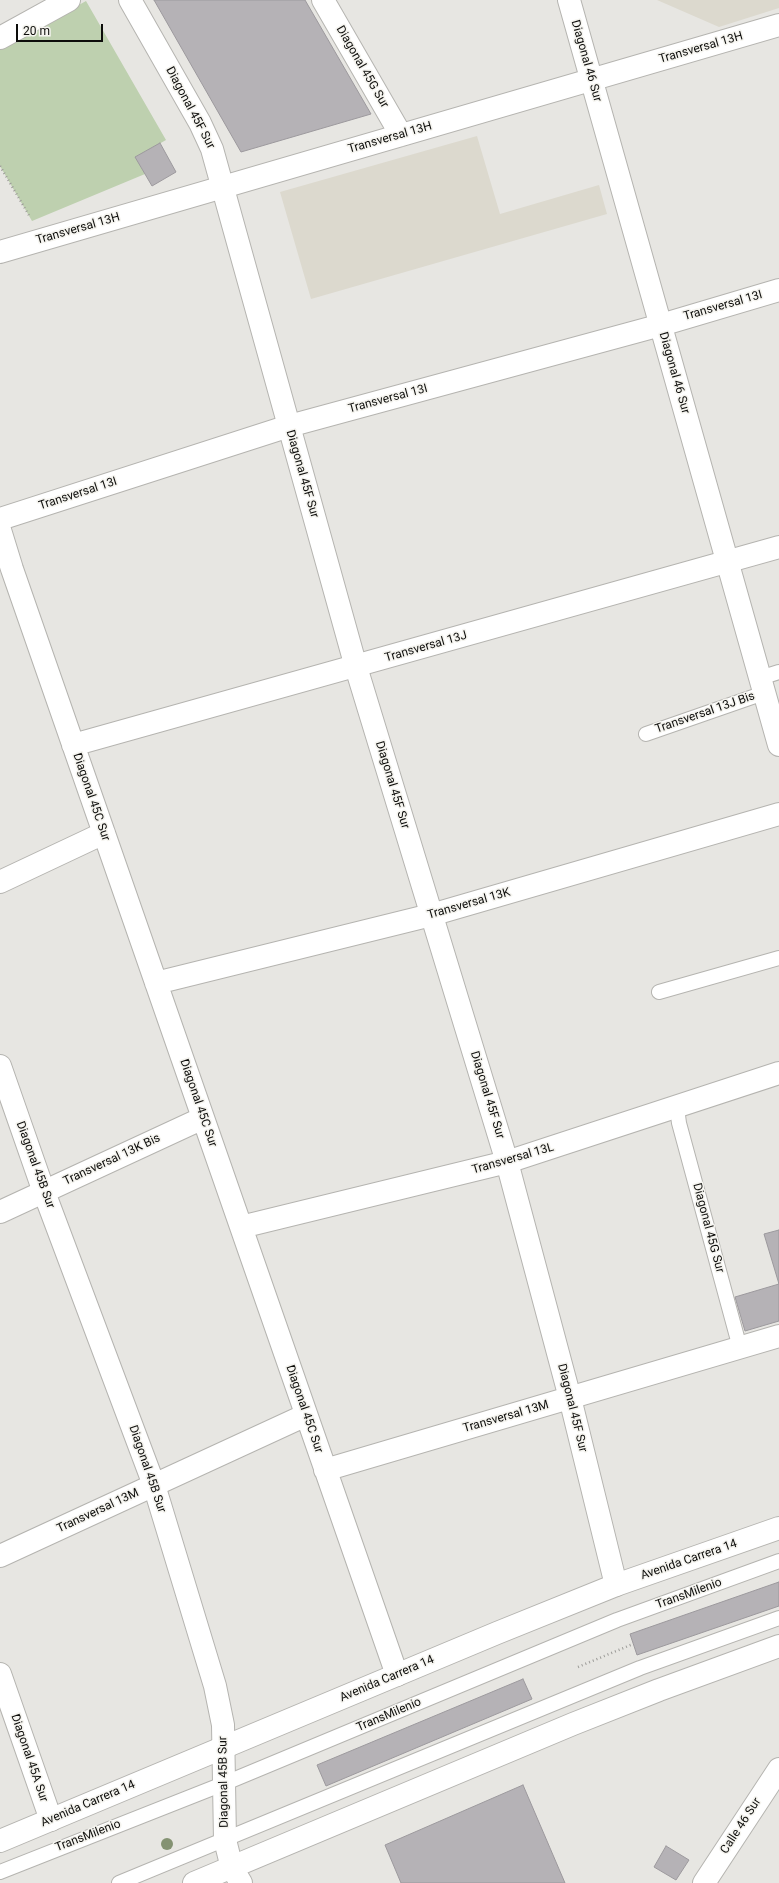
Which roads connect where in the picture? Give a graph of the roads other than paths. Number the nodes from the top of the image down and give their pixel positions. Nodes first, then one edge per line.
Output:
1 (68, 0) edge
2 (130, 0) edge
3 (323, 0) edge
4 (569, 0) edge
5 (779, 25) edge
6 (0, 38) edge
7 (592, 79) junction
8 (401, 135) junction
9 (223, 187) junction
10 (0, 252) edge
11 (779, 290) edge
12 (661, 325) junction
13 (289, 426) junction
14 (0, 519) edge
15 (0, 530) edge
16 (779, 547) edge
17 (728, 562) junction
18 (6, 572) edge
19 (356, 667) junction
20 (768, 681) edge
21 (646, 734) dead end
22 (73, 745) junction
23 (779, 746) edge
24 (779, 814) edge
25 (104, 833) junction
26 (0, 882) edge
27 (432, 915) junction
28 (779, 958) edge
29 (156, 983) junction
30 (659, 992) dead end
31 (0, 1066) edge
32 (779, 1073) edge
33 (677, 1108) junction
34 (203, 1118) junction
35 (507, 1162) junction
36 (44, 1192) junction
37 (0, 1212) edge
38 (241, 1227) junction
39 (779, 1336) edge
40 (740, 1348) junction
41 (570, 1398) junction
42 (306, 1415) junction
43 (325, 1470) junction
44 (154, 1485) junction
45 (779, 1528) edge
46 (0, 1556) edge
47 (779, 1561) edge
48 (616, 1585) junction
49 (779, 1618) edge
50 (779, 1646) edge
51 (0, 1674) edge
52 (397, 1675) junction
53 (223, 1748) junction
54 (779, 1769) edge
55 (223, 1784) junction
56 (51, 1820) junction
57 (225, 1840) junction
58 (0, 1841) edge
59 (0, 1872) edge
60 (237, 1875) edge
61 (119, 1883) edge
62 (194, 1883) edge
63 (704, 1883) edge

1 - 6 street
2 - 9 street, Diagonal 45F Sur
3 - 8 street, Diagonal 45G Sur
4 - 7 street, Diagonal 46 Sur
5 - 7 street, Transversal 13H
7 - 8 street, Transversal 13H
7 - 12 street, Diagonal 46 Sur
8 - 9 street, Transversal 13H
9 - 10 street, Transversal 13H
9 - 13 street, Diagonal 45F Sur
11 - 12 street, Transversal 13I
12 - 13 street, Transversal 13I
12 - 17 street, Diagonal 46 Sur
13 - 14 street, Transversal 13I
13 - 19 street, Diagonal 45F Sur
15 - 18 street, Diagonal 45C Sur
16 - 17 street, Transversal 13J
17 - 19 street, Transversal 13J
17 - 20 street, Diagonal 46 Sur
18 - 22 street, Diagonal 45C Sur
19 - 22 street, Transversal 13J
19 - 27 street, Diagonal 45F Sur
20 - 21 lane, Transversal 13J Bis
20 - 23 street, Diagonal 46 Sur
22 - 25 street, Diagonal 45C Sur
24 - 27 street, Transversal 13K
25 - 26 street
25 - 29 street, Diagonal 45C Sur
27 - 29 street, Transversal 13K
27 - 35 street, Diagonal 45F Sur
28 - 30 lane
29 - 34 street, Diagonal 45C Sur
31 - 36 street, Diagonal 45B Sur
32 - 33 street, Transversal 13L
33 - 35 street, Transversal 13L
33 - 40 lane, Diagonal 45G Sur
34 - 36 street, Transversal 13K Bis
34 - 38 street, Diagonal 45C Sur
35 - 38 street, Transversal 13L
35 - 41 street, Diagonal 45F Sur
36 - 37 street, Transversal 13K Bis
36 - 44 street, Diagonal 45B Sur
38 - 42 street, Diagonal 45C Sur
39 - 40 street, Transversal 13M
40 - 41 street, Transversal 13M
41 - 43 street, Transversal 13M
41 - 48 street, Diagonal 45F Sur
42 - 43 street, Diagonal 45C Sur
42 - 44 street, Transversal 13M
43 - 52 street, Diagonal 45C Sur
44 - 46 street, Transversal 13M
44 - 53 street, Diagonal 45B Sur
45 - 48 street, Avenida Carrera 14
47 - 55 lane, TransMilenio
48 - 52 street, Avenida Carrera 14
49 - 57 lane
50 - 60 street
51 - 56 street, Diagonal 45A Sur
52 - 53 street, Avenida Carrera 14
53 - 55 street, Diagonal 45B Sur
53 - 56 street, Avenida Carrera 14
54 - 63 street, Calle 46 Sur
55 - 57 street, Diagonal 45B Sur
55 - 59 lane, TransMilenio
56 - 58 street, Avenida Carrera 14
57 - 60 street, Diagonal 45B Sur
57 - 61 lane
60 - 62 street

